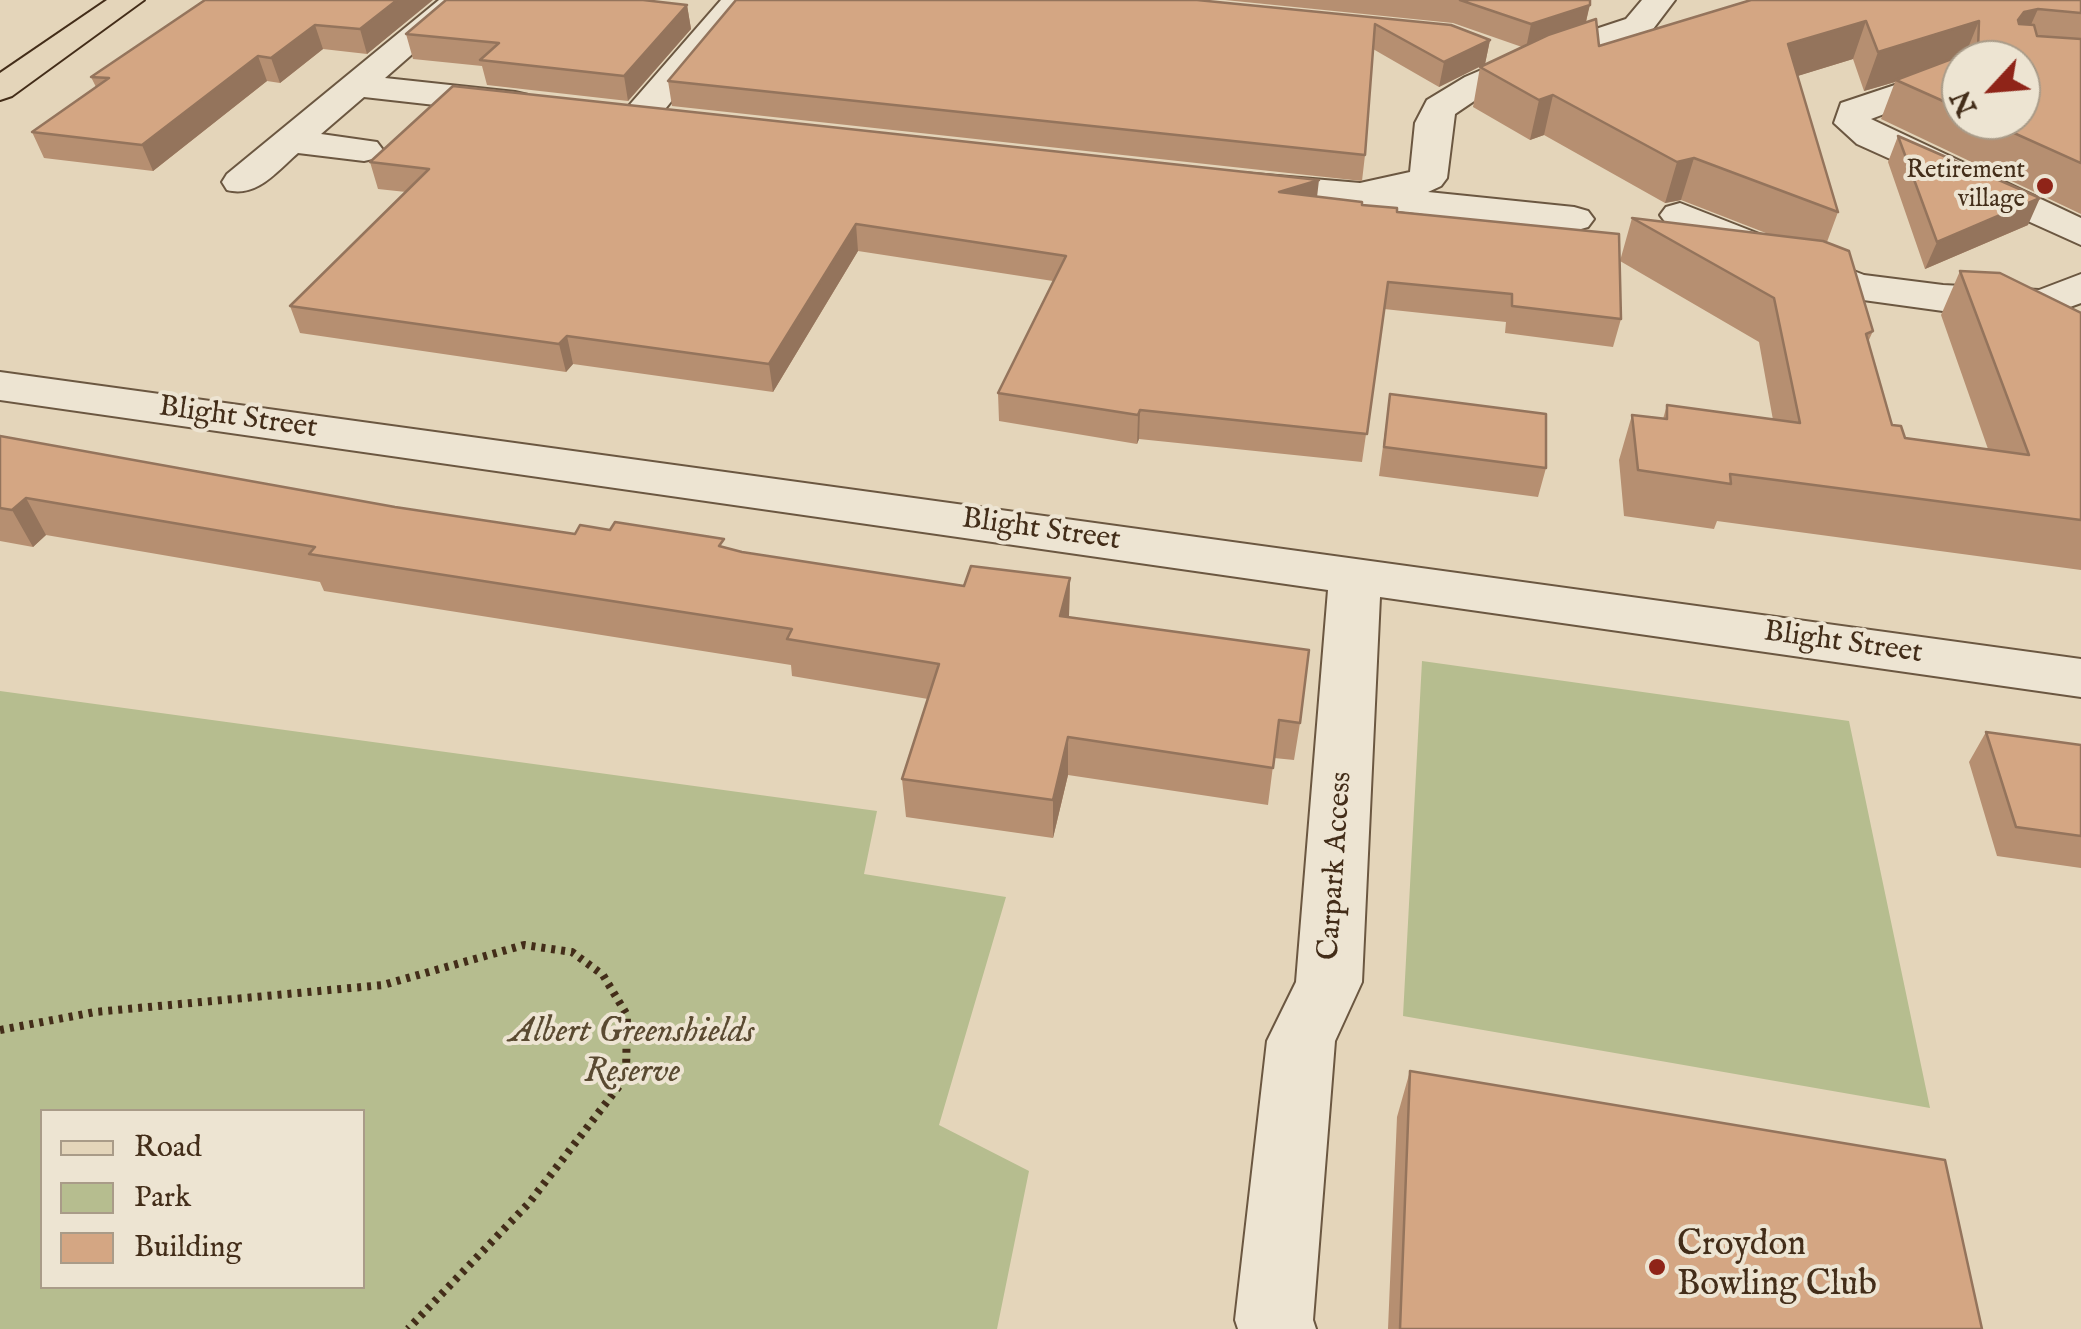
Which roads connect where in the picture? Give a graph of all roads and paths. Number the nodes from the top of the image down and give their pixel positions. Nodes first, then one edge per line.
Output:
1 (128, 0) edge
2 (458, 0) edge
3 (738, 0) edge
4 (1658, 0) edge
5 (1489, 50) edge
6 (1526, 63) junction
7 (1941, 80) edge
8 (359, 86) junction
9 (1, 88) edge
10 (546, 107) edge
11 (602, 113) edge
12 (639, 117) junction
13 (678, 121) edge
14 (291, 141) junction
15 (364, 150) dead end
16 (1206, 180) edge
17 (241, 182) dead end
18 (1363, 197) junction
19 (1680, 215) edge
20 (1574, 219) dead end
21 (2081, 233) edge
22 (2081, 287) edge
23 (0, 386) edge
24 (1355, 574) junction
25 (2081, 678) edge
26 (0, 1030) edge
27 (408, 1329) edge
28 (1277, 1329) edge

1 - 9 main road
2 - 8 street
3 - 12 street
4 - 6 street
5 - 6 street
6 - 18 street
7 - 21 street
8 - 10 street
8 - 14 street
11 - 12 street
12 - 13 street
14 - 15 street
14 - 17 street
16 - 18 street
18 - 20 street
19 - 22 street
23 - 24 street, Blight Street
24 - 25 street, Blight Street
24 - 28 street, Carpark Access
26 - 27 path

